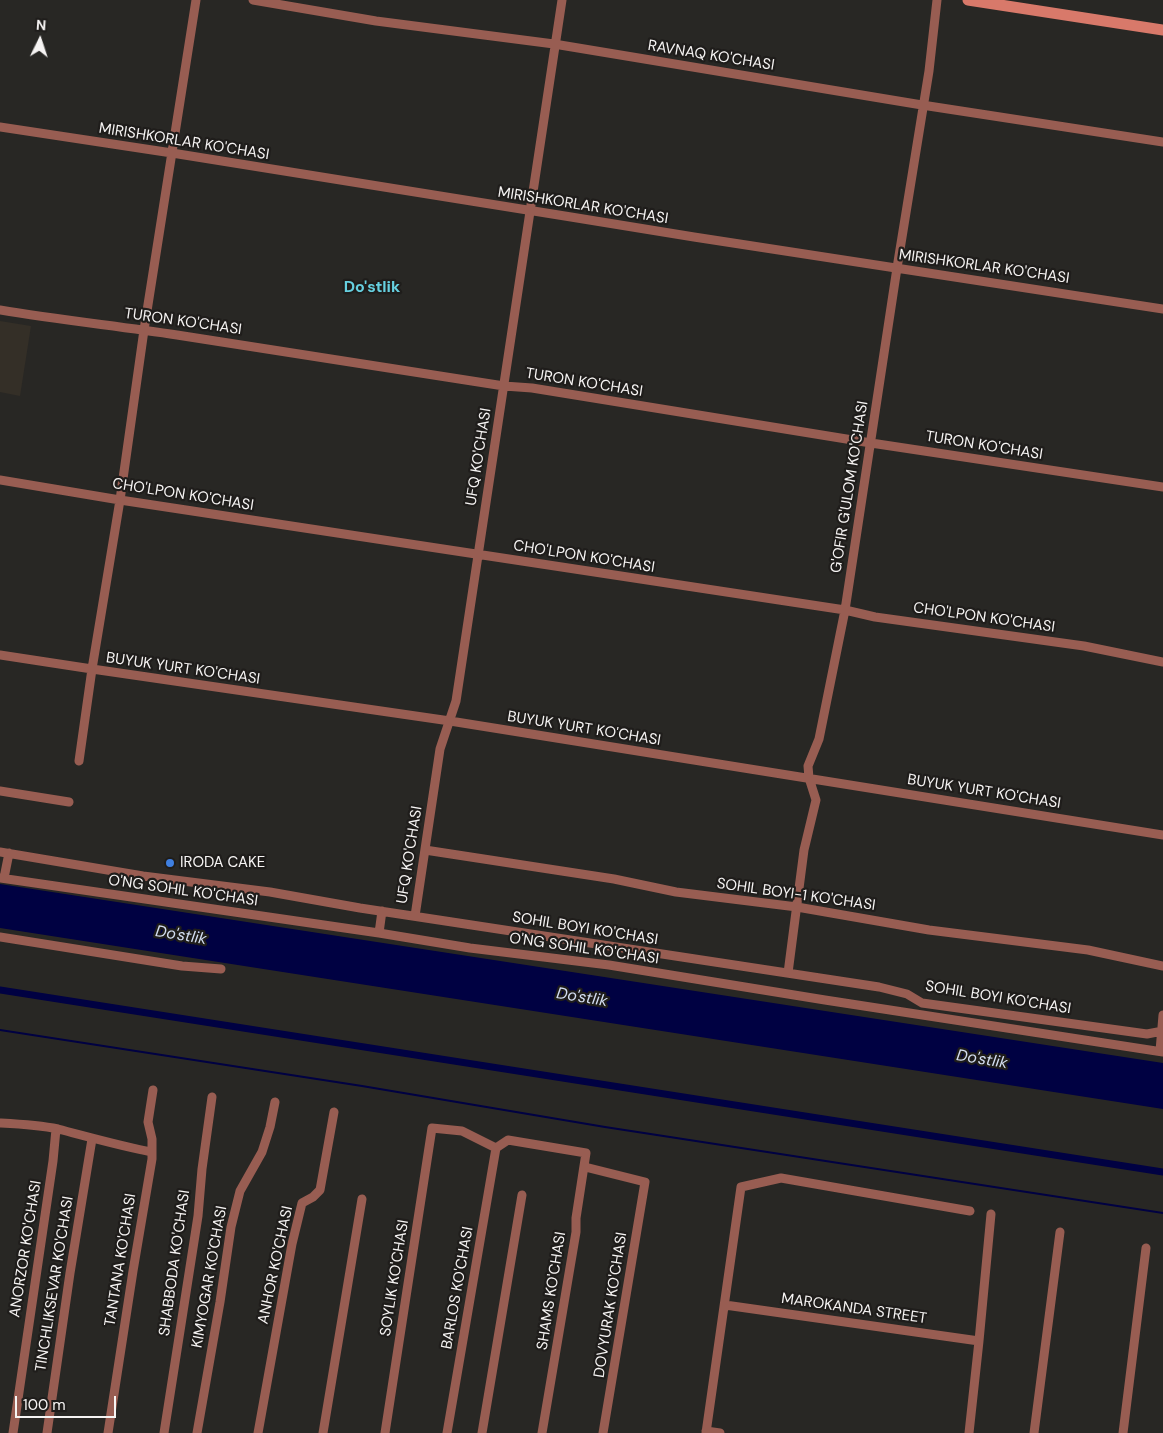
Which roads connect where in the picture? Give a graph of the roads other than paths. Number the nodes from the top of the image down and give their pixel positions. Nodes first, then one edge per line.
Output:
1 (196, 0) edge
2 (254, 0) edge
3 (562, 0) edge
4 (937, 0) edge
5 (968, 0) edge
6 (1163, 30) edge
7 (554, 44) junction
8 (922, 105) junction
9 (0, 127) edge
10 (1163, 142) edge
11 (172, 153) junction
12 (529, 211) junction
13 (897, 268) junction
14 (1163, 308) edge
15 (0, 310) edge
16 (144, 330) junction
17 (504, 386) junction
18 (871, 443) junction
19 (0, 480) edge
20 (1163, 487) edge
21 (120, 500) junction
22 (478, 555) junction
23 (845, 610) junction
24 (0, 654) edge
25 (1163, 662) edge
26 (92, 669) junction
27 (450, 721) junction
28 (79, 761) dead end
29 (809, 778) junction
30 (0, 792) edge
31 (68, 802) dead end
32 (1163, 835) edge
33 (425, 850) junction
34 (4, 852) edge
35 (2, 878) edge
36 (797, 907) junction
37 (382, 911) junction
38 (415, 916) junction
39 (379, 933) junction
40 (0, 937) edge
41 (1163, 966) edge
42 (221, 969) dead end
43 (788, 973) junction
44 (1163, 1015) edge
45 (1162, 1031) edge
46 (1161, 1052) edge
47 (153, 1090) dead end
48 (212, 1097) dead end
49 (275, 1102) dead end
50 (334, 1112) dead end
51 (0, 1124) edge
52 (56, 1129) junction
53 (92, 1138) junction
54 (496, 1148) junction
55 (152, 1152) junction
56 (585, 1167) junction
57 (522, 1195) dead end
58 (362, 1199) dead end
59 (970, 1211) dead end
60 (990, 1214) dead end
61 (1060, 1232) dead end
62 (1146, 1248) dead end
63 (725, 1305) junction
64 (979, 1341) junction
65 (706, 1432) edge
66 (13, 1433) edge
67 (47, 1433) edge
68 (108, 1433) edge
69 (164, 1433) edge
70 (197, 1433) edge
71 (258, 1433) edge
72 (323, 1433) edge
73 (385, 1433) edge
74 (447, 1433) edge
75 (482, 1433) edge
76 (542, 1433) edge
77 (603, 1433) edge
78 (720, 1433) edge
79 (969, 1433) edge
80 (1034, 1433) edge
81 (1123, 1433) edge

1 - 11 street
2 - 7 street, RAVNAQ KO'CHASI
3 - 7 street, UFQ KO'CHASI
4 - 8 street, G'OFIR G'ULOM KO'CHASI
5 - 6 main road
7 - 8 street, RAVNAQ KO'CHASI
7 - 12 street, UFQ KO'CHASI
8 - 10 street, RAVNAQ KO'CHASI
8 - 13 street, G'OFIR G'ULOM KO'CHASI
9 - 11 street, MIRISHKORLAR KO'CHASI
11 - 12 street, MIRISHKORLAR KO'CHASI
11 - 16 street
12 - 13 street, MIRISHKORLAR KO'CHASI
12 - 17 street, UFQ KO'CHASI
13 - 14 street, MIRISHKORLAR KO'CHASI
13 - 18 street, G'OFIR G'ULOM KO'CHASI
15 - 16 street, TURON KO'CHASI
16 - 17 street, TURON KO'CHASI
16 - 21 street
17 - 18 street, TURON KO'CHASI
17 - 22 street, UFQ KO'CHASI
18 - 20 street, TURON KO'CHASI
18 - 23 street, G'OFIR G'ULOM KO'CHASI
19 - 21 street, CHO'LPON KO'CHASI
21 - 22 street, CHO'LPON KO'CHASI
21 - 26 street
22 - 23 street, CHO'LPON KO'CHASI
22 - 27 street, UFQ KO'CHASI
23 - 25 street, CHO'LPON KO'CHASI
23 - 29 street, G'OFIR G'ULOM KO'CHASI
24 - 26 street, BUYUK YURT KO'CHASI
26 - 27 street, BUYUK YURT KO'CHASI
26 - 28 street
27 - 29 street, BUYUK YURT KO'CHASI
27 - 33 street, UFQ KO'CHASI
29 - 32 street, BUYUK YURT KO'CHASI
29 - 36 street, G'OFIR G'ULOM KO'CHASI
30 - 31 street
33 - 36 street, SOHIL BOYI-1 KO'CHASI
33 - 38 street, UFQ KO'CHASI
34 - 35 street
34 - 37 street, SOHIL BOYI KO'CHASI
35 - 39 street, O'NG SOHIL KO'CHASI
36 - 41 street, SOHIL BOYI-1 KO'CHASI
36 - 43 street, G'OFIR G'ULOM KO'CHASI
37 - 38 street, SOHIL BOYI KO'CHASI
37 - 39 street
38 - 43 street, SOHIL BOYI KO'CHASI
39 - 46 street, O'NG SOHIL KO'CHASI
40 - 42 street
43 - 45 street, SOHIL BOYI KO'CHASI
44 - 45 street
45 - 46 street
47 - 55 street, TANTANA KO'CHASI
48 - 69 street, SHABBODA KO'CHASI
49 - 70 street, KIMYOGAR KO'CHASI
50 - 71 street, ANHOR KO'CHASI
51 - 52 street
52 - 53 street
52 - 66 street, ANORZOR KO'CHASI
53 - 55 street
53 - 67 street, TINCHLIKSEVAR KO'CHASI
54 - 56 street, SHAMS KO'CHASI
54 - 73 street, SOYLIK KO'CHASI
54 - 74 street, BARLOS KO'CHASI
55 - 68 street, TANTANA KO'CHASI
56 - 76 street, SHAMS KO'CHASI
56 - 77 street, DOVYURAK KO'CHASI
57 - 75 street
58 - 72 street
59 - 63 street
60 - 64 street
61 - 80 street
62 - 81 street
63 - 64 street, MAROKANDA STREET
63 - 65 street
64 - 79 street
65 - 78 street

